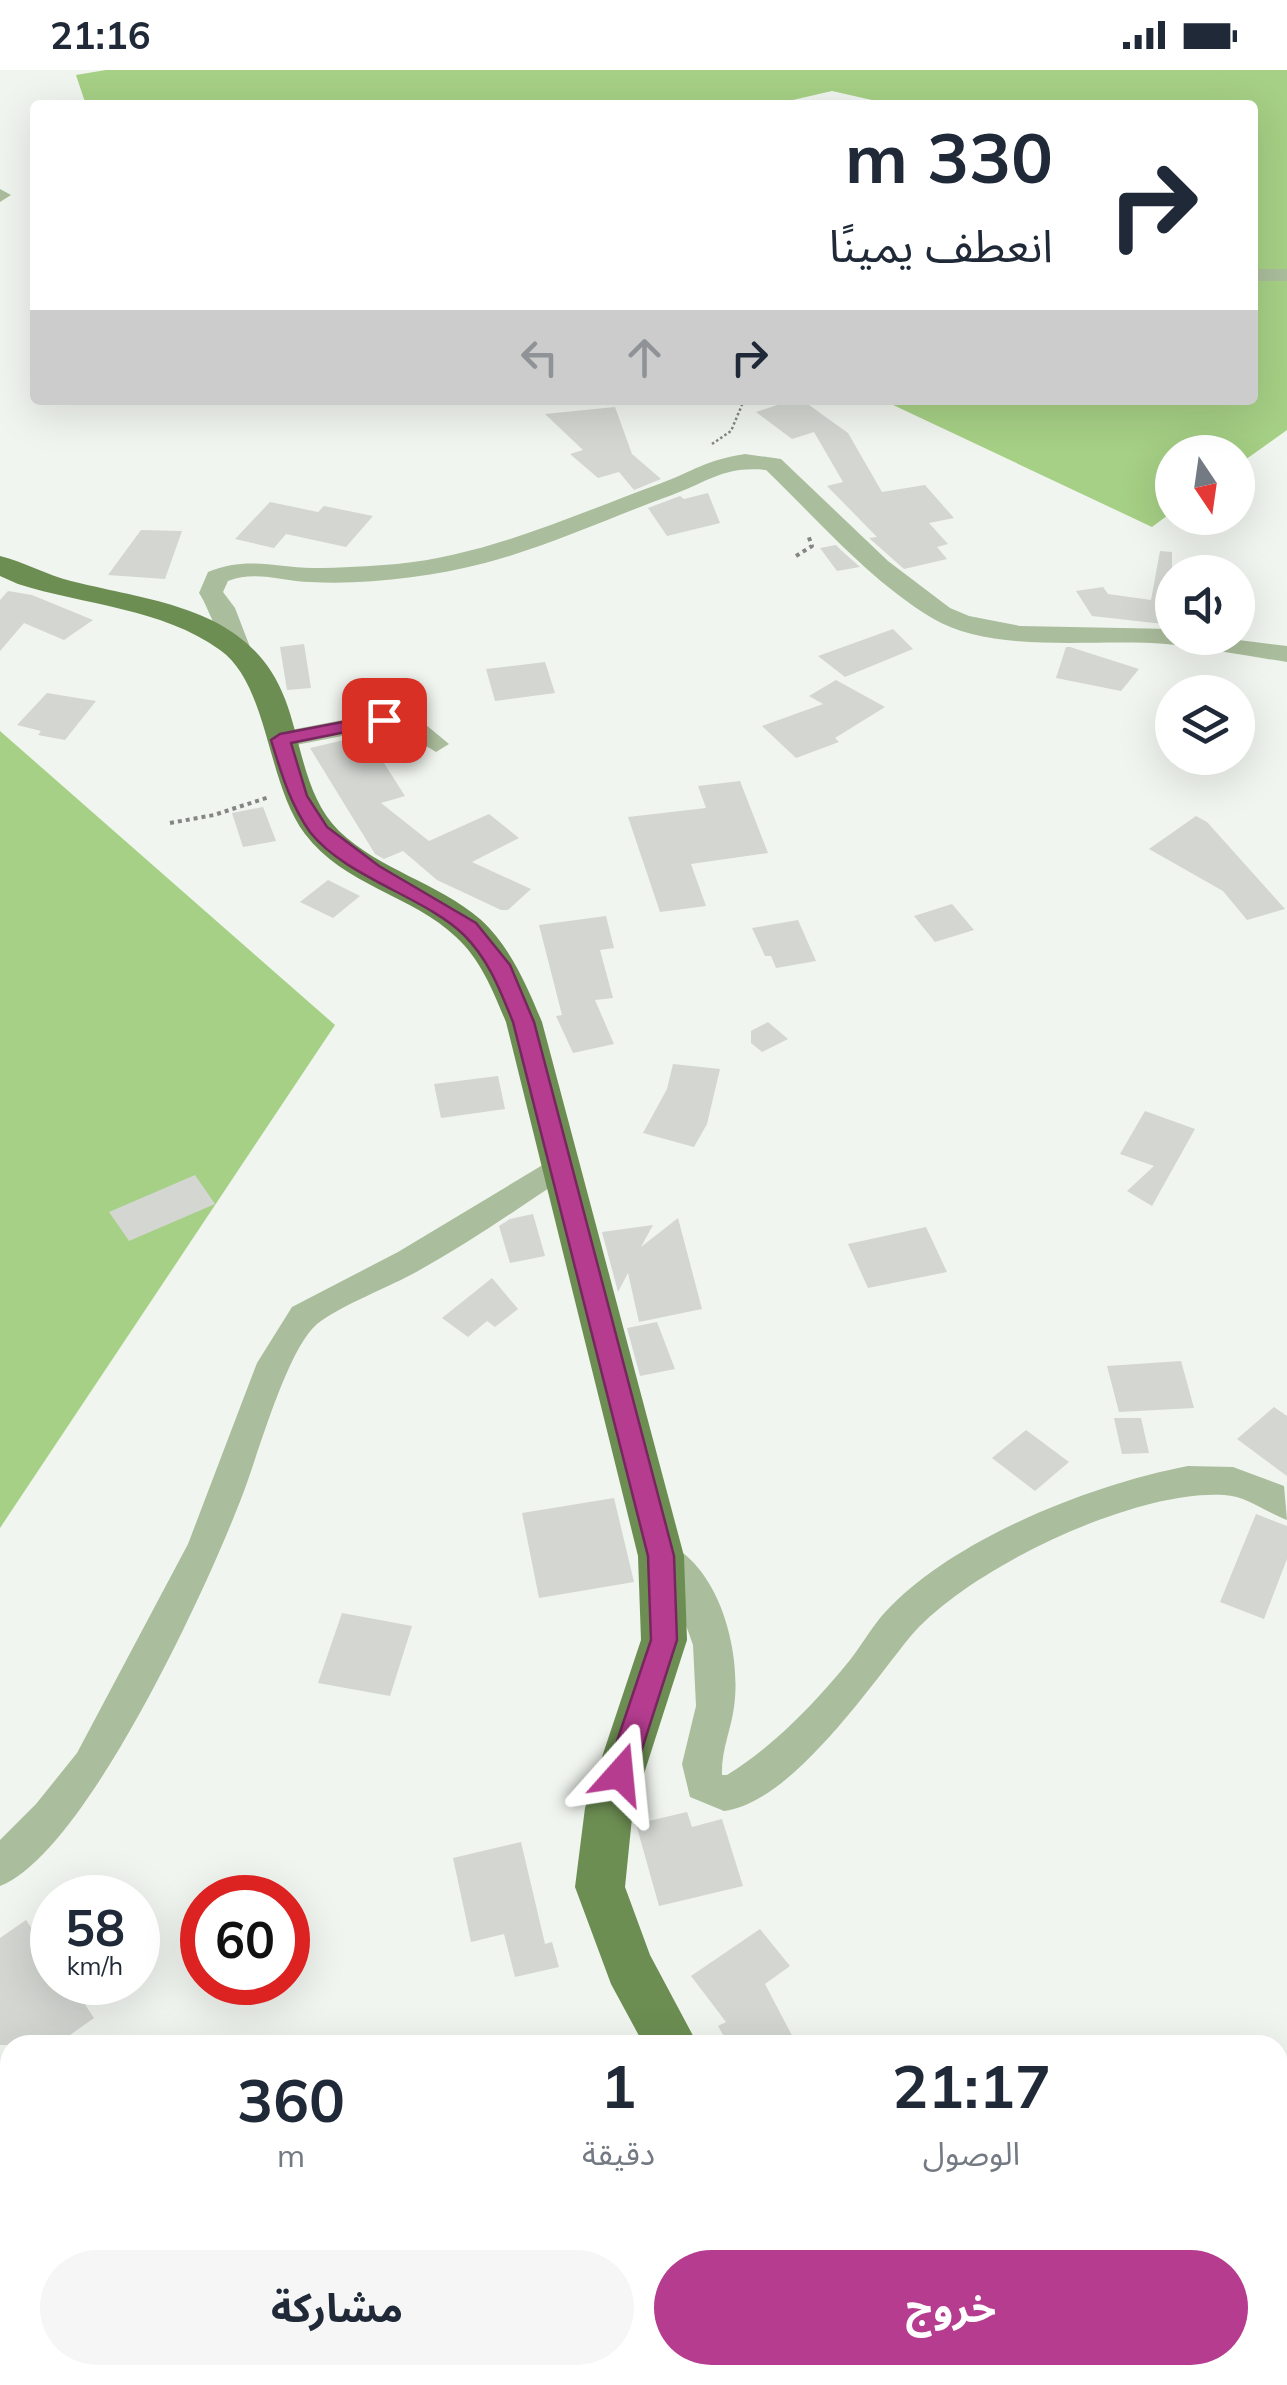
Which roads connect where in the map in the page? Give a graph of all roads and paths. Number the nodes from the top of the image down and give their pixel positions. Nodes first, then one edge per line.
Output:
1 (1258, 276) edge
2 (1287, 276) edge
3 (0, 565) edge
4 (1155, 638) edge
5 (237, 647) junction
6 (1255, 650) edge
7 (1287, 654) edge
8 (280, 740) junction
9 (436, 744) dead end
10 (296, 788) junction
11 (170, 823) dead end
12 (561, 1164) junction
13 (1287, 1505) edge
14 (661, 1556) junction
15 (0, 1867) edge
16 (667, 2035) edge

1 - 2 street
3 - 5 main road
4 - 5 street
5 - 8 main road
6 - 7 street
8 - 9 street
8 - 10 main road
10 - 11 path
10 - 12 main road
12 - 14 main road
12 - 15 street
13 - 14 street
14 - 16 main road

